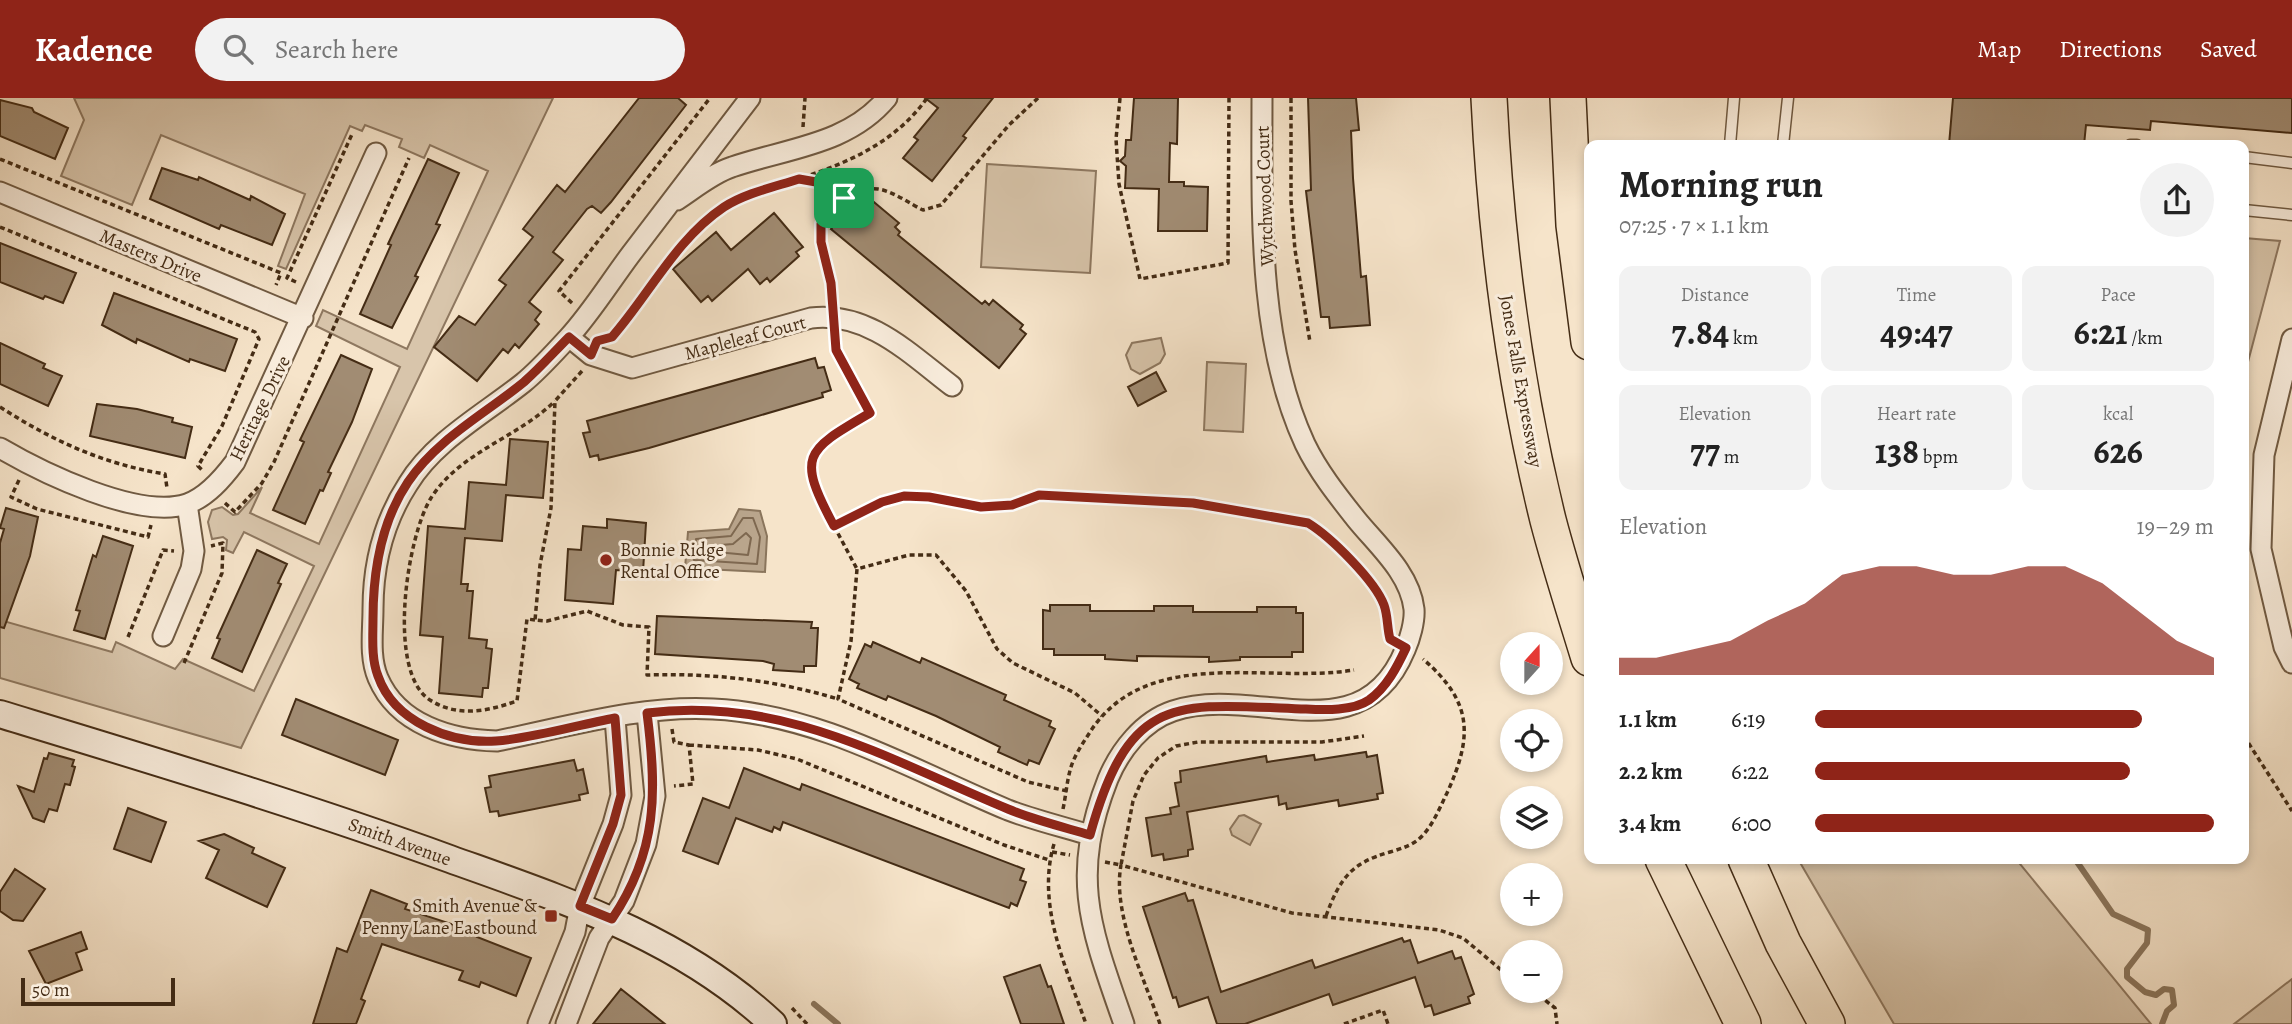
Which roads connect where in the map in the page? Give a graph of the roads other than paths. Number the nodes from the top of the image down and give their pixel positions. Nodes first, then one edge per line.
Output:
1 (750, 98) edge
2 (887, 98) edge
3 (1262, 98) edge
4 (1489, 98) edge
5 (1568, 98) edge
6 (1734, 98) edge
7 (1787, 98) edge
8 (1730, 140) edge
9 (1783, 140) edge
10 (376, 153) dead end
11 (2249, 159) edge
12 (2292, 163) edge
13 (0, 192) edge
14 (667, 206) junction
15 (2249, 211) edge
16 (2292, 215) edge
17 (1584, 303) edge
18 (303, 318) junction
19 (569, 337) junction
20 (2292, 340) edge
21 (952, 386) dead end
22 (0, 448) edge
23 (182, 496) junction
24 (163, 636) dead end
25 (1584, 641) edge
26 (2292, 663) edge
27 (647, 713) junction
28 (0, 714) edge
29 (615, 718) junction
30 (1090, 835) junction
31 (1666, 864) edge
32 (1748, 864) edge
33 (580, 906) junction
34 (612, 919) junction
35 (538, 1024) edge
36 (566, 1024) edge
37 (773, 1024) edge
38 (1124, 1024) edge
39 (1743, 1024) edge
40 (1827, 1024) edge

1 - 14 street
2 - 14 street
3 - 30 street, Wytchwood Court
4 - 25 highway, Jones Falls Expressway
5 - 17 highway
6 - 8 lane
7 - 9 lane
10 - 18 street, Heritage Drive
11 - 12 lane
13 - 18 street, Masters Drive
14 - 19 street
15 - 16 lane
18 - 23 street, Heritage Drive
19 - 21 street, Mapleleaf Court
19 - 29 street
20 - 26 street
22 - 23 street
23 - 24 street
27 - 29 street
27 - 30 street
27 - 34 street
28 - 33 main road, Smith Avenue
29 - 33 street
30 - 38 street, Wytchwood Court
31 - 39 highway
32 - 40 highway
33 - 34 main road, Smith Avenue
33 - 35 street
34 - 36 street
34 - 37 main road, Smith Avenue

